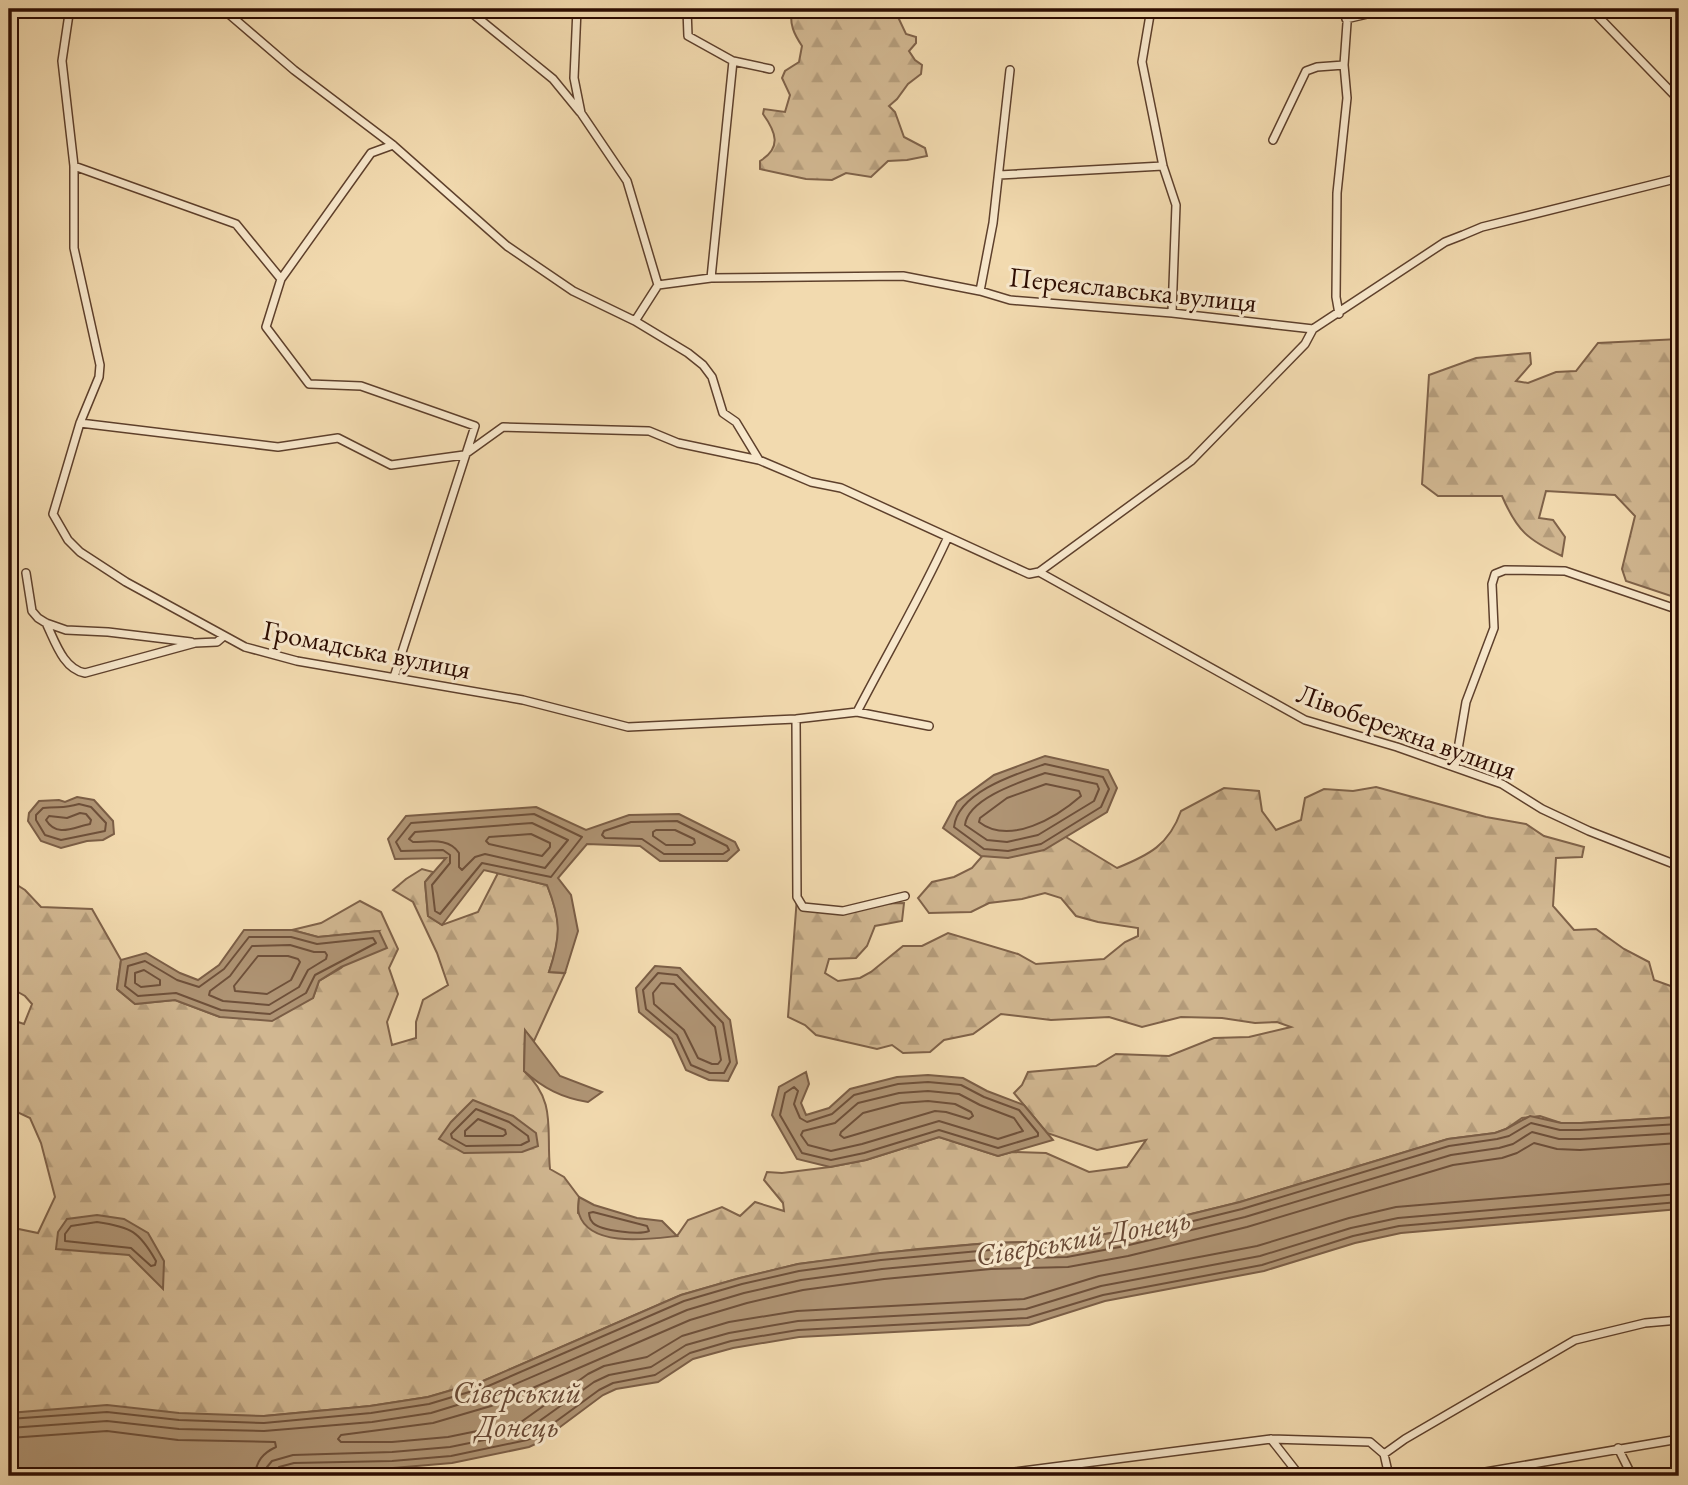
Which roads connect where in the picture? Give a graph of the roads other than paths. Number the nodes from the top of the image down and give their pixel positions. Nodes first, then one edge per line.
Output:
1 (223, 9) edge
2 (467, 9) edge
3 (576, 9) edge
4 (687, 9) edge
5 (1151, 9) edge
6 (1348, 9) edge
7 (1389, 9) edge
8 (1591, 9) edge
9 (69, 14) dead end
10 (1346, 19) junction
11 (733, 61) junction
12 (1344, 65) junction
13 (770, 69) dead end
14 (1010, 70) dead end
15 (1679, 100) edge
16 (581, 113) junction
17 (1273, 140) dead end
18 (393, 145) junction
19 (74, 166) junction
20 (1163, 166) junction
21 (999, 174) junction
22 (1679, 178) edge
23 (711, 278) junction
24 (281, 279) junction
25 (658, 285) junction
26 (980, 291) junction
27 (1172, 313) junction
28 (1339, 313) junction
29 (635, 321) junction
30 (1313, 329) junction
31 (80, 423) junction
32 (464, 455) junction
33 (759, 460) junction
34 (947, 539) junction
35 (1039, 572) junction
36 (26, 573) dead end
37 (1679, 610) edge
38 (46, 623) junction
39 (224, 636) junction
40 (195, 643) junction
41 (394, 677) junction
42 (857, 712) junction
43 (796, 719) junction
44 (929, 726) dead end
45 (1455, 767) junction
46 (1679, 866) edge
47 (905, 896) dead end
48 (1679, 1320) edge
49 (1271, 1439) junction
50 (1679, 1439) edge
51 (1618, 1448) junction
52 (1384, 1454) junction
53 (984, 1476) edge
54 (1300, 1476) edge
55 (1389, 1476) edge
56 (1462, 1476) edge
57 (1632, 1476) edge

1 - 18 street
2 - 16 street
3 - 16 street
4 - 11 street
5 - 20 street
6 - 10 street
7 - 10 street
8 - 15 street
9 - 19 street, Громадська вулиця
10 - 12 street
11 - 13 street
11 - 23 street
12 - 17 street
12 - 28 street
14 - 21 street
16 - 25 street
18 - 24 street
18 - 29 street
19 - 24 street
19 - 31 street, Громадська вулиця
20 - 21 street
20 - 27 street
21 - 26 street
22 - 28 street
23 - 25 street, Переяславська вулиця
23 - 26 street, Переяславська вулиця
24 - 32 street
25 - 29 street
26 - 27 street, Переяславська вулиця
27 - 30 street, Переяславська вулиця
28 - 30 street
29 - 33 street
30 - 35 street
31 - 32 street
31 - 39 street, Громадська вулиця
32 - 33 street, Лівобережна вулиця
32 - 41 street
33 - 34 street, Лівобережна вулиця
34 - 35 street, Лівобережна вулиця
34 - 42 street
35 - 45 street, Лівобережна вулиця
36 - 38 street
37 - 45 street
38 - 40 street
38 - 40 street
39 - 40 street
39 - 41 street, Громадська вулиця
41 - 43 street, Громадська вулиця
42 - 43 street, Громадська вулиця
42 - 44 street, Громадська вулиця
43 - 47 street
45 - 46 street, Лівобережна вулиця
48 - 52 street
49 - 52 street
49 - 53 street
49 - 54 street
50 - 51 street
51 - 56 street
51 - 57 street
52 - 55 street

